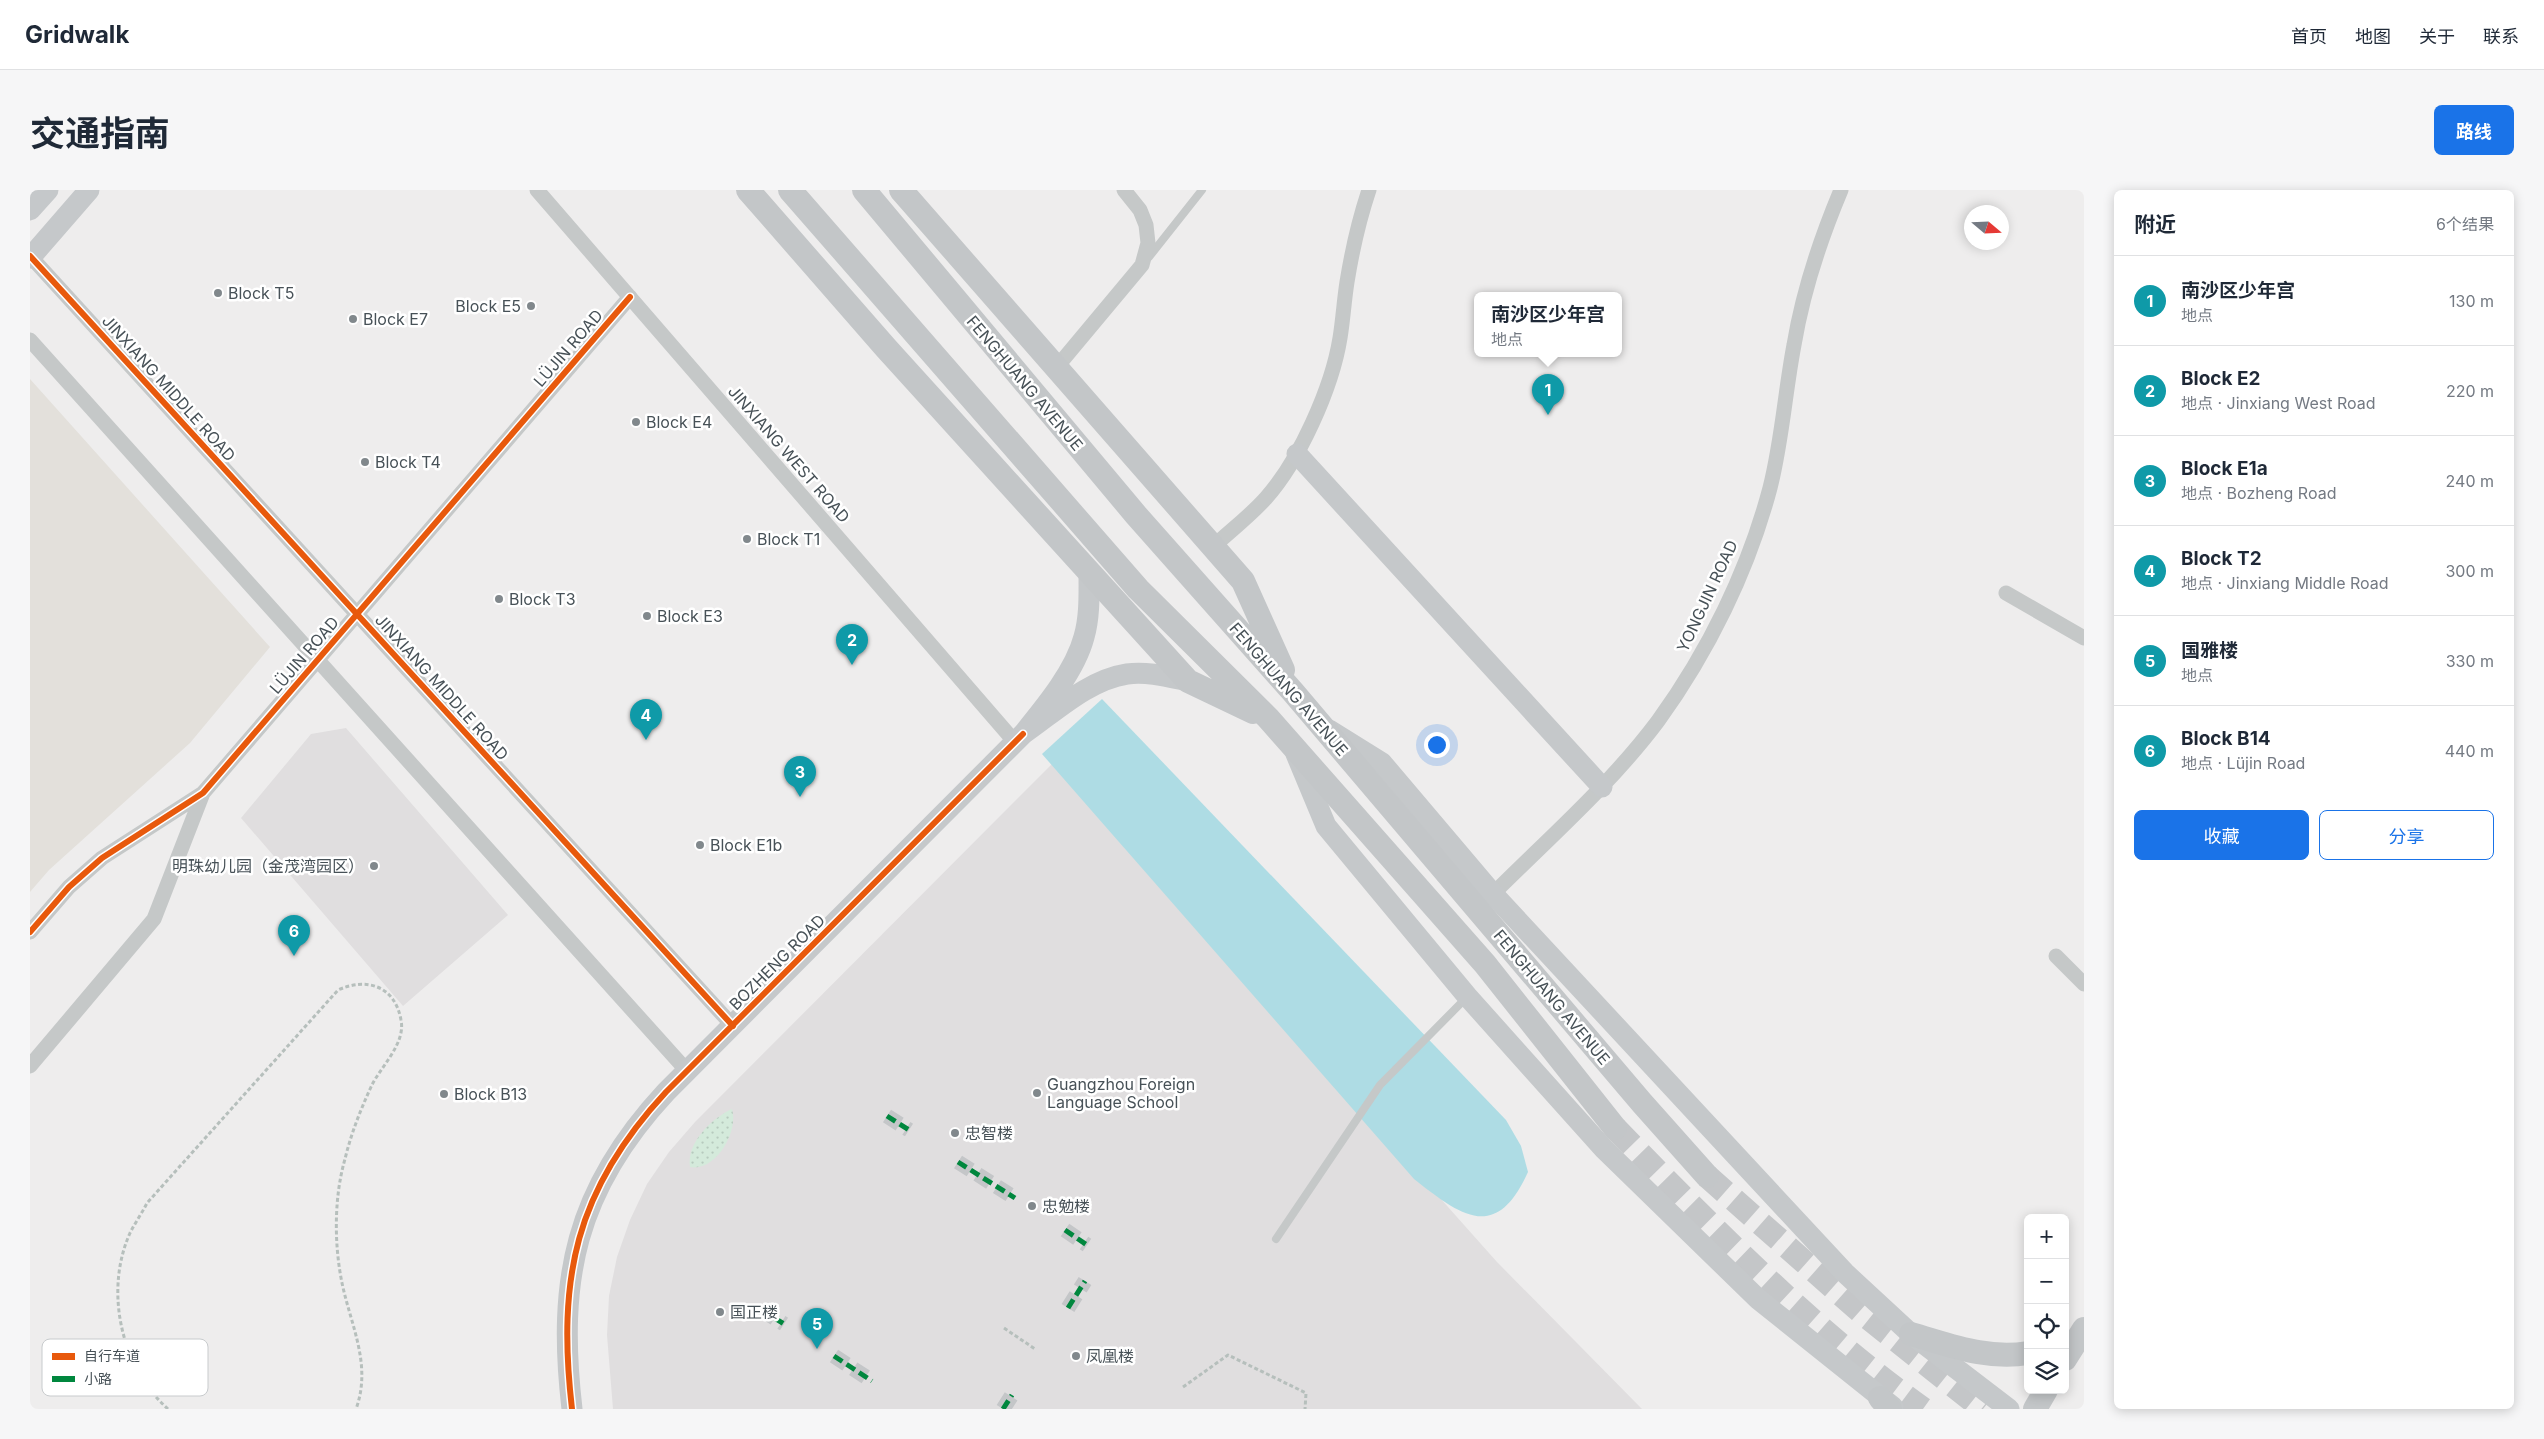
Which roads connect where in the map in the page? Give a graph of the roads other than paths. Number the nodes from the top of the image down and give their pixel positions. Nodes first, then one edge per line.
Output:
1 (48, 190) edge
2 (90, 190) edge
3 (537, 190) edge
4 (748, 190) edge
5 (790, 190) edge
6 (901, 190) edge
7 (1202, 190) edge
8 (1369, 190) edge
9 (1841, 190) edge
10 (1129, 192) edge
11 (869, 195) edge
12 (30, 210) edge
13 (30, 257) edge
14 (1142, 265) junction
15 (630, 297) junction
16 (30, 340) edge
17 (1056, 368) junction
18 (1297, 454) junction
19 (1213, 548) junction
20 (1089, 572) junction
21 (2006, 593) dead end
22 (357, 614) junction
23 (2084, 638) edge
24 (318, 660) junction
25 (1188, 682) junction
26 (1293, 692) junction
27 (1268, 718) junction
28 (1321, 724) junction
29 (1019, 738) junction
30 (1293, 747) junction
31 (1602, 786) junction
32 (203, 793) junction
33 (1493, 894) junction
34 (30, 932) edge
35 (2056, 956) dead end
36 (2084, 984) edge
37 (1468, 996) junction
38 (733, 1026) junction
39 (30, 1066) edge
40 (688, 1072) junction
41 (1615, 1128) tunnel mouth
42 (1707, 1176) tunnel mouth
43 (1276, 1239) dead end
44 (2084, 1324) edge
45 (2084, 1329) edge
46 (2069, 1333) edge
47 (1911, 1334) junction
48 (2024, 1353) edge
49 (2069, 1353) edge
50 (2044, 1394) edge
51 (1888, 1405) edge
52 (572, 1409) edge
53 (2009, 1409) edge
54 (2035, 1409) edge

1 - 12 main road
2 - 13 main road
3 - 15 street, JINXIANG WEST ROAD
4 - 20 main road
5 - 27 main road, FENGHUANG AVENUE
6 - 17 main road
7 - 14 lane
8 - 18 street
9 - 31 street, YONGJIN ROAD
10 - 14 street
11 - 26 main road, FENGHUANG AVENUE
13 - 22 street, JINXIANG MIDDLE ROAD
14 - 17 street
15 - 22 street, LÜJIN ROAD
15 - 29 street, JINXIANG WEST ROAD
16 - 24 street
17 - 19 main road
18 - 19 street
18 - 31 main road
19 - 26 main road
20 - 25 main road
20 - 29 main road
21 - 23 street
22 - 24 street, LÜJIN ROAD
22 - 38 street, JINXIANG MIDDLE ROAD
24 - 32 street, LÜJIN ROAD
24 - 40 street
25 - 27 main road
25 - 29 main road
26 - 28 main road, FENGHUANG AVENUE
27 - 30 main road, FENGHUANG AVENUE
28 - 33 main road
28 - 42 main road, FENGHUANG AVENUE
29 - 38 main road, BOZHENG ROAD
30 - 37 main road
30 - 41 main road, FENGHUANG AVENUE
31 - 33 street, YONGJIN ROAD
32 - 34 street, LÜJIN ROAD
32 - 39 street, LÜJIN ROAD
33 - 47 main road
35 - 36 street
37 - 43 lane
37 - 51 main road
38 - 40 main road, BOZHENG ROAD
40 - 52 main road, BOZHENG ROAD
44 - 46 main road
45 - 49 main road
47 - 48 main road
47 - 53 main road
50 - 54 main road

